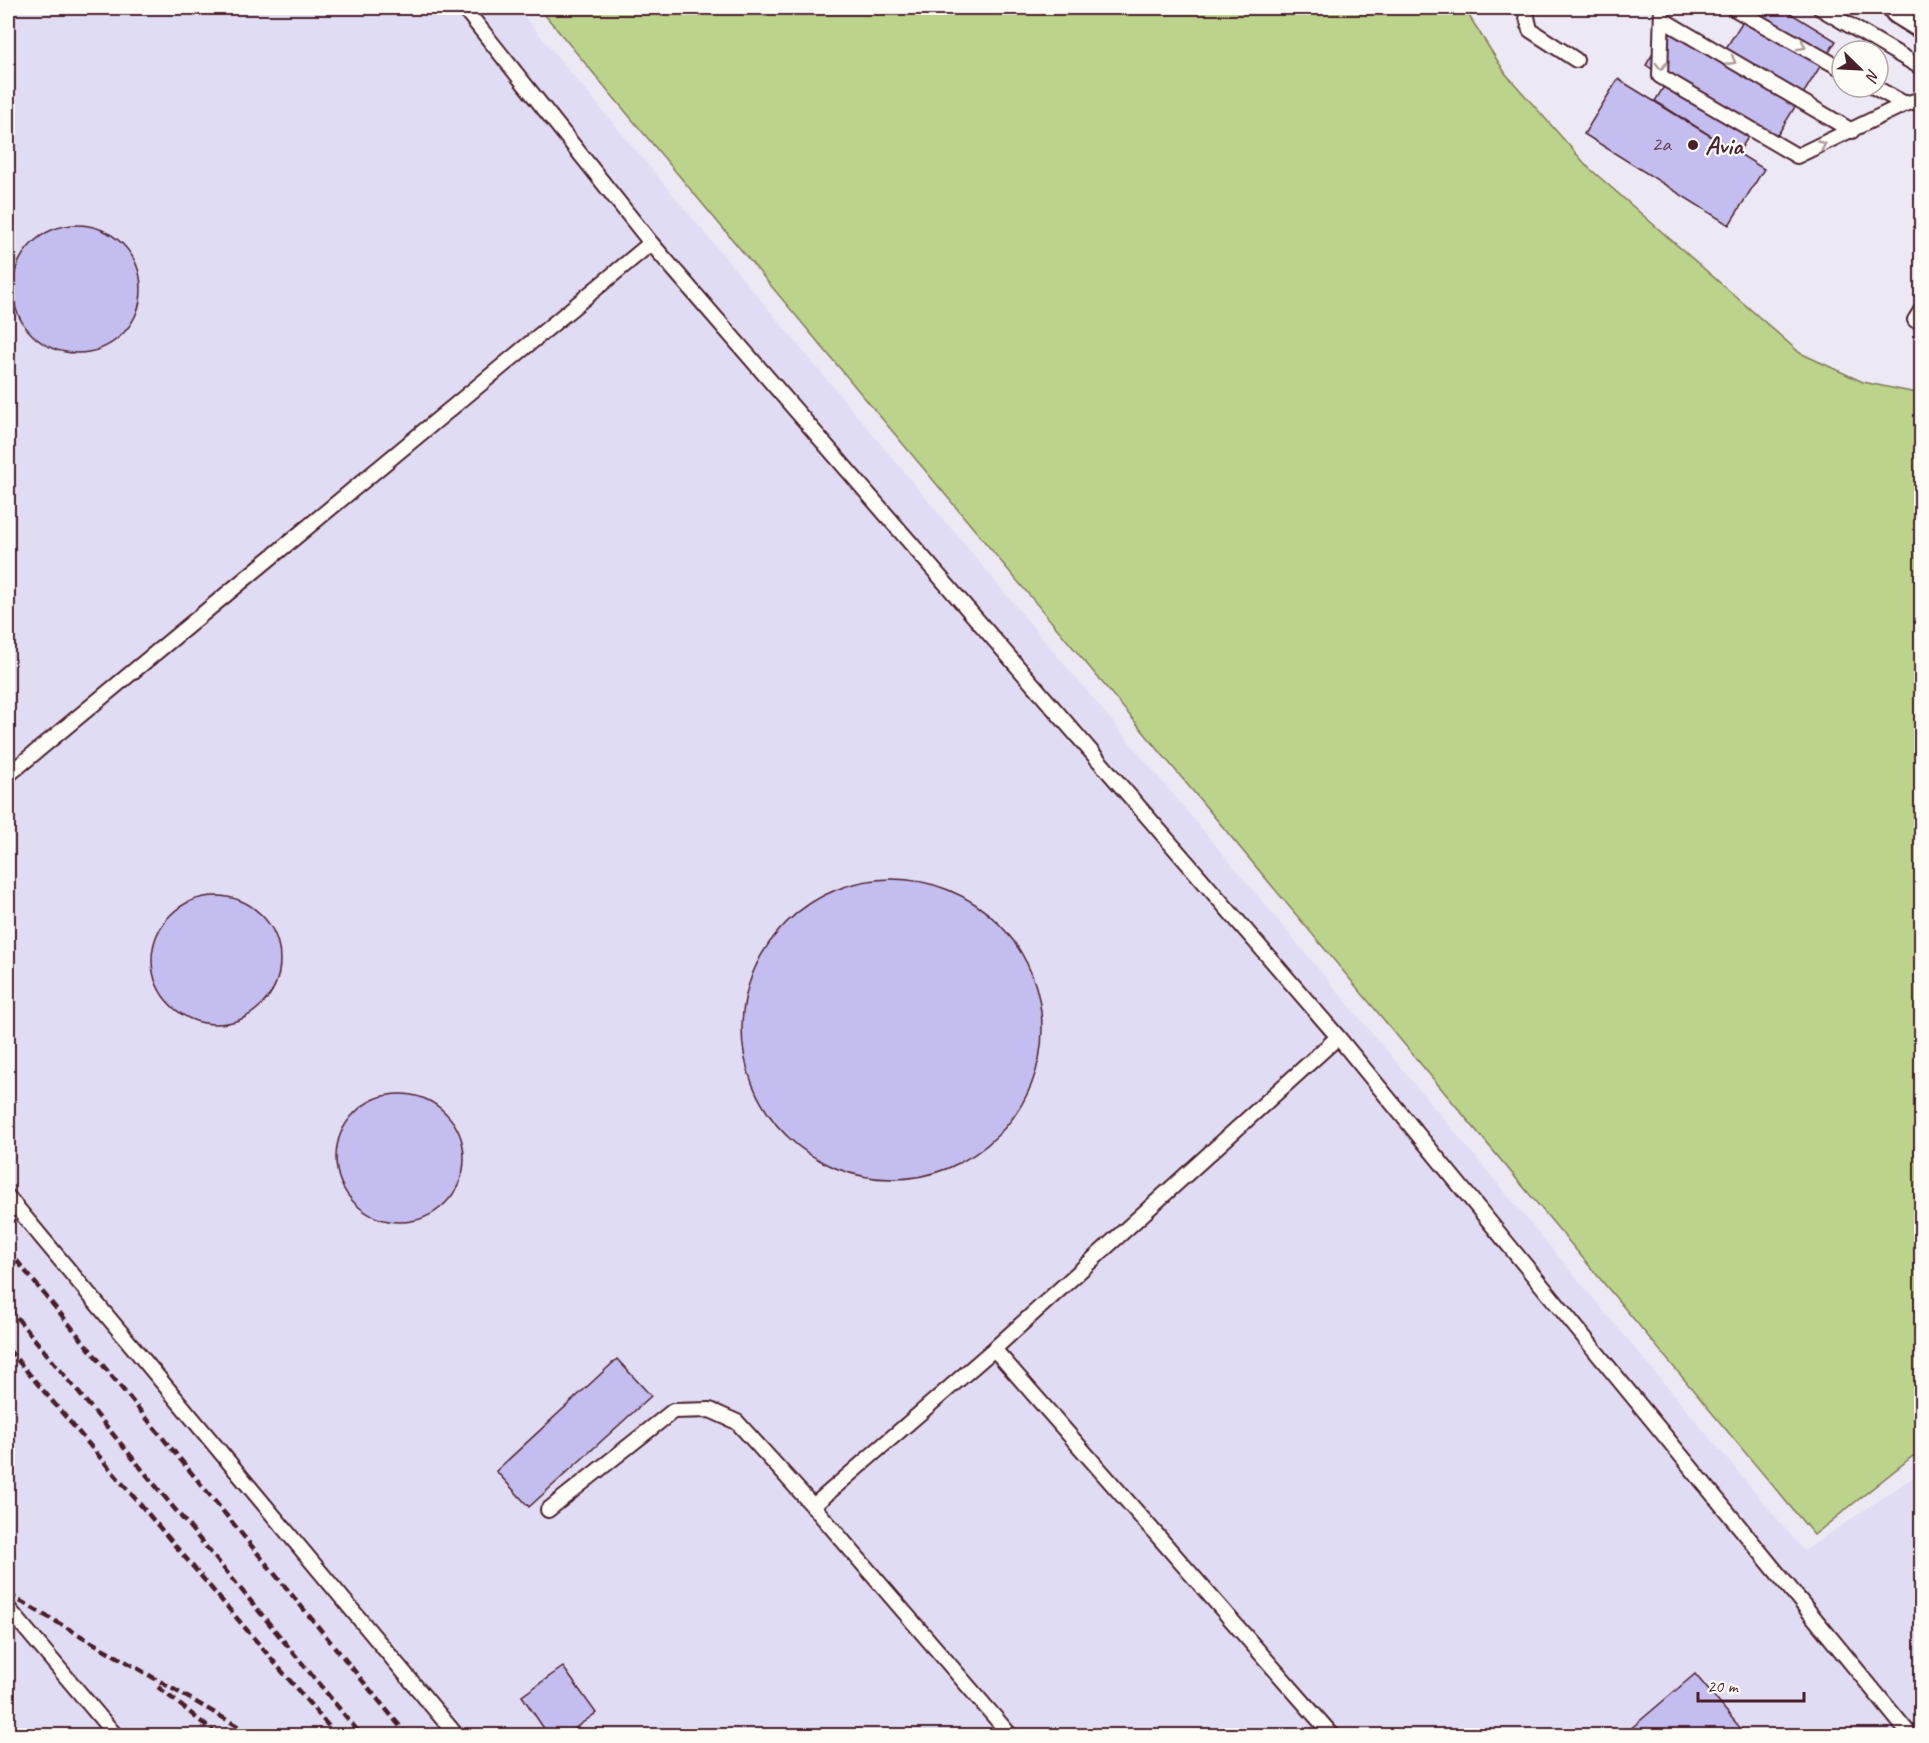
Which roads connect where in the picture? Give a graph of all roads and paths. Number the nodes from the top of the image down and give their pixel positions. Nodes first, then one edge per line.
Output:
1 (464, 8) edge
2 (1526, 8) edge
3 (1733, 8) edge
4 (1820, 8) edge
5 (1901, 8) edge
6 (1663, 14) edge
7 (1922, 21) edge
8 (1576, 60) dead end
9 (1830, 62) edge
10 (1922, 68) edge
11 (1890, 96) edge
12 (1922, 99) edge
13 (1905, 104) junction
14 (1852, 131) junction
15 (651, 243) junction
16 (8, 776) edge
17 (1338, 1036) junction
18 (8, 1197) edge
19 (994, 1349) junction
20 (813, 1506) junction
21 (548, 1510) dead end
22 (8, 1608) edge
23 (116, 1736) edge
24 (457, 1736) edge
25 (1011, 1736) edge
26 (1333, 1736) edge
27 (1911, 1736) edge

1 - 15 lane
2 - 8 lane
3 -> 9 lane
4 - 10 lane
5 - 7 main road
6 -> 14 lane
6 -> 14 lane
11 - 13 lane
12 - 13 lane
13 - 14 lane
15 - 16 lane
15 - 17 lane
17 - 19 lane
17 - 27 lane
18 - 24 lane
19 - 20 lane
19 - 26 lane
20 - 21 lane
20 - 25 lane
22 - 23 lane

